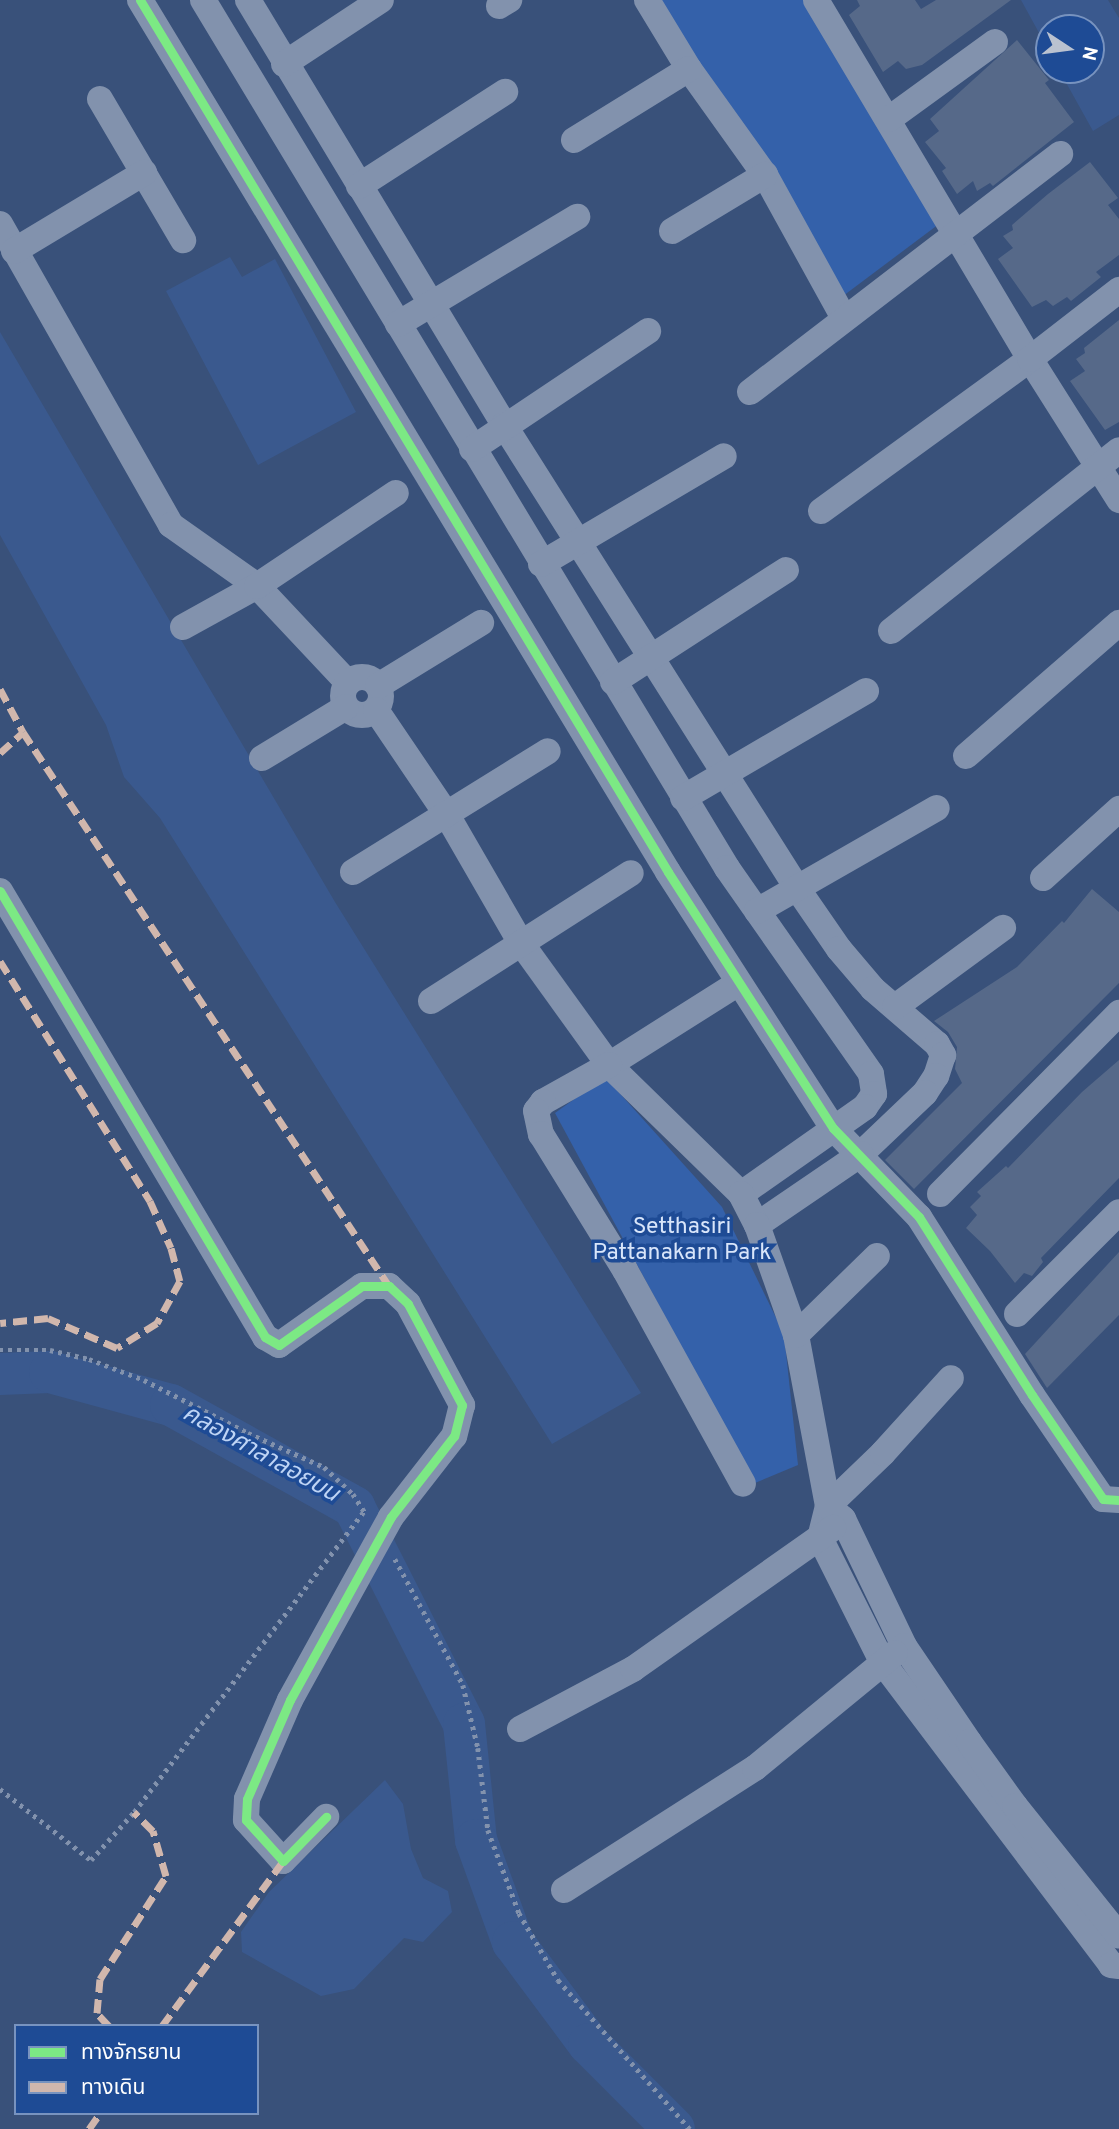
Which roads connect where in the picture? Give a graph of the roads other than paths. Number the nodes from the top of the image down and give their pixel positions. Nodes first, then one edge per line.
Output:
1 (140, 0) edge
2 (203, 0) edge
3 (248, 0) edge
4 (381, 0) edge
5 (647, 0) edge
6 (816, 0) edge
7 (995, 42) dead end
8 (284, 64) junction
9 (689, 69) junction
10 (505, 92) dead end
11 (100, 99) dead end
12 (889, 120) junction
13 (574, 140) dead end
14 (1060, 154) dead end
15 (144, 173) junction
16 (765, 175) junction
17 (359, 186) junction
18 (577, 217) dead end
19 (0, 224) edge
20 (671, 231) dead end
21 (956, 232) junction
22 (183, 240) dead end
23 (14, 251) junction
24 (1119, 290) edge
25 (432, 302) junction
26 (844, 318) junction
27 (398, 324) junction
28 (649, 331) dead end
29 (1030, 359) junction
30 (750, 392) dead end
31 (504, 425) junction
32 (472, 449) junction
33 (724, 456) dead end
34 (1109, 458) edge
35 (396, 493) dead end
36 (1119, 500) edge
37 (821, 511) dead end
38 (579, 539) junction
39 (541, 564) junction
40 (786, 570) dead end
41 (257, 586) junction
42 (481, 623) dead end
43 (1119, 623) edge
44 (183, 627) dead end
45 (891, 631) dead end
46 (649, 658) junction
47 (612, 682) junction
48 (866, 691) dead end
49 (347, 695) junction
50 (377, 698) junction
51 (548, 751) dead end
52 (966, 756) dead end
53 (262, 758) dead end
54 (725, 774) junction
55 (683, 798) junction
56 (937, 808) dead end
57 (1119, 809) edge
58 (447, 815) junction
59 (353, 872) dead end
60 (631, 873) dead end
61 (1043, 878) dead end
62 (797, 888) junction
63 (0, 891) edge
64 (757, 911) junction
65 (1003, 928) dead end
66 (521, 943) junction
67 (729, 989) dead end
68 (431, 1001) dead end
69 (895, 1007) junction
70 (1119, 1013) edge
71 (609, 1065) junction
72 (833, 1128) junction
73 (861, 1154) junction
74 (741, 1194) junction
75 (940, 1194) dead end
76 (1119, 1212) edge
77 (757, 1225) junction
78 (877, 1256) dead end
79 (1017, 1314) dead end
80 (796, 1335) junction
81 (951, 1378) dead end
82 (743, 1484) dead end
83 (1119, 1500) edge
84 (835, 1512) junction
85 (820, 1538) junction
86 (904, 1646) junction
87 (883, 1663) junction
88 (520, 1730) dead end
89 (326, 1817) dead end
90 (564, 1890) dead end
91 (1119, 1937) edge
92 (1119, 1966) edge

1 - 72 street
2 - 27 street
3 - 8 street
4 - 8 street
5 - 9 street
6 - 12 street
7 - 12 street
8 - 17 street
9 - 13 street
9 - 16 street
10 - 17 street
11 - 15 street
12 - 21 street
14 - 21 street
15 - 22 street
15 - 23 street
16 - 20 street
16 - 26 street
17 - 25 street
18 - 25 street
19 - 23 street
21 - 26 street
21 - 29 street
23 - 41 street
24 - 29 street
25 - 27 street
25 - 31 street
26 - 30 street
27 - 32 street
28 - 31 street
29 - 34 street
29 - 37 street
31 - 32 street
31 - 38 street
32 - 39 street
33 - 38 street
34 - 36 street
34 - 45 street
35 - 41 street
38 - 39 street
38 - 46 street
39 - 47 street
40 - 46 street
41 - 44 street
41 - 49 street
42 - 50 street
43 - 52 street
46 - 47 street
46 - 54 street
47 - 55 street
48 - 54 street
49 - 50 street
49 - 53 street
50 - 58 street
51 - 58 street
54 - 55 street
54 - 62 street
55 - 64 street
56 - 62 street
57 - 61 street
58 - 59 street
58 - 66 street
60 - 66 street
62 - 64 street
62 - 69 street
63 - 89 street
64 - 72 street
65 - 69 street
66 - 68 street
66 - 71 street
67 - 71 street
69 - 73 street
70 - 75 street
71 - 74 street
71 - 82 street
72 - 73 street
72 - 74 street
73 - 77 street
73 - 83 street
74 - 77 street
76 - 79 street
77 - 80 street
78 - 80 street
80 - 84 street
81 - 84 street
84 - 85 street
84 - 86 street
85 - 87 street
85 - 88 street
86 - 87 street
86 - 91 street
87 - 90 street
87 - 92 street

